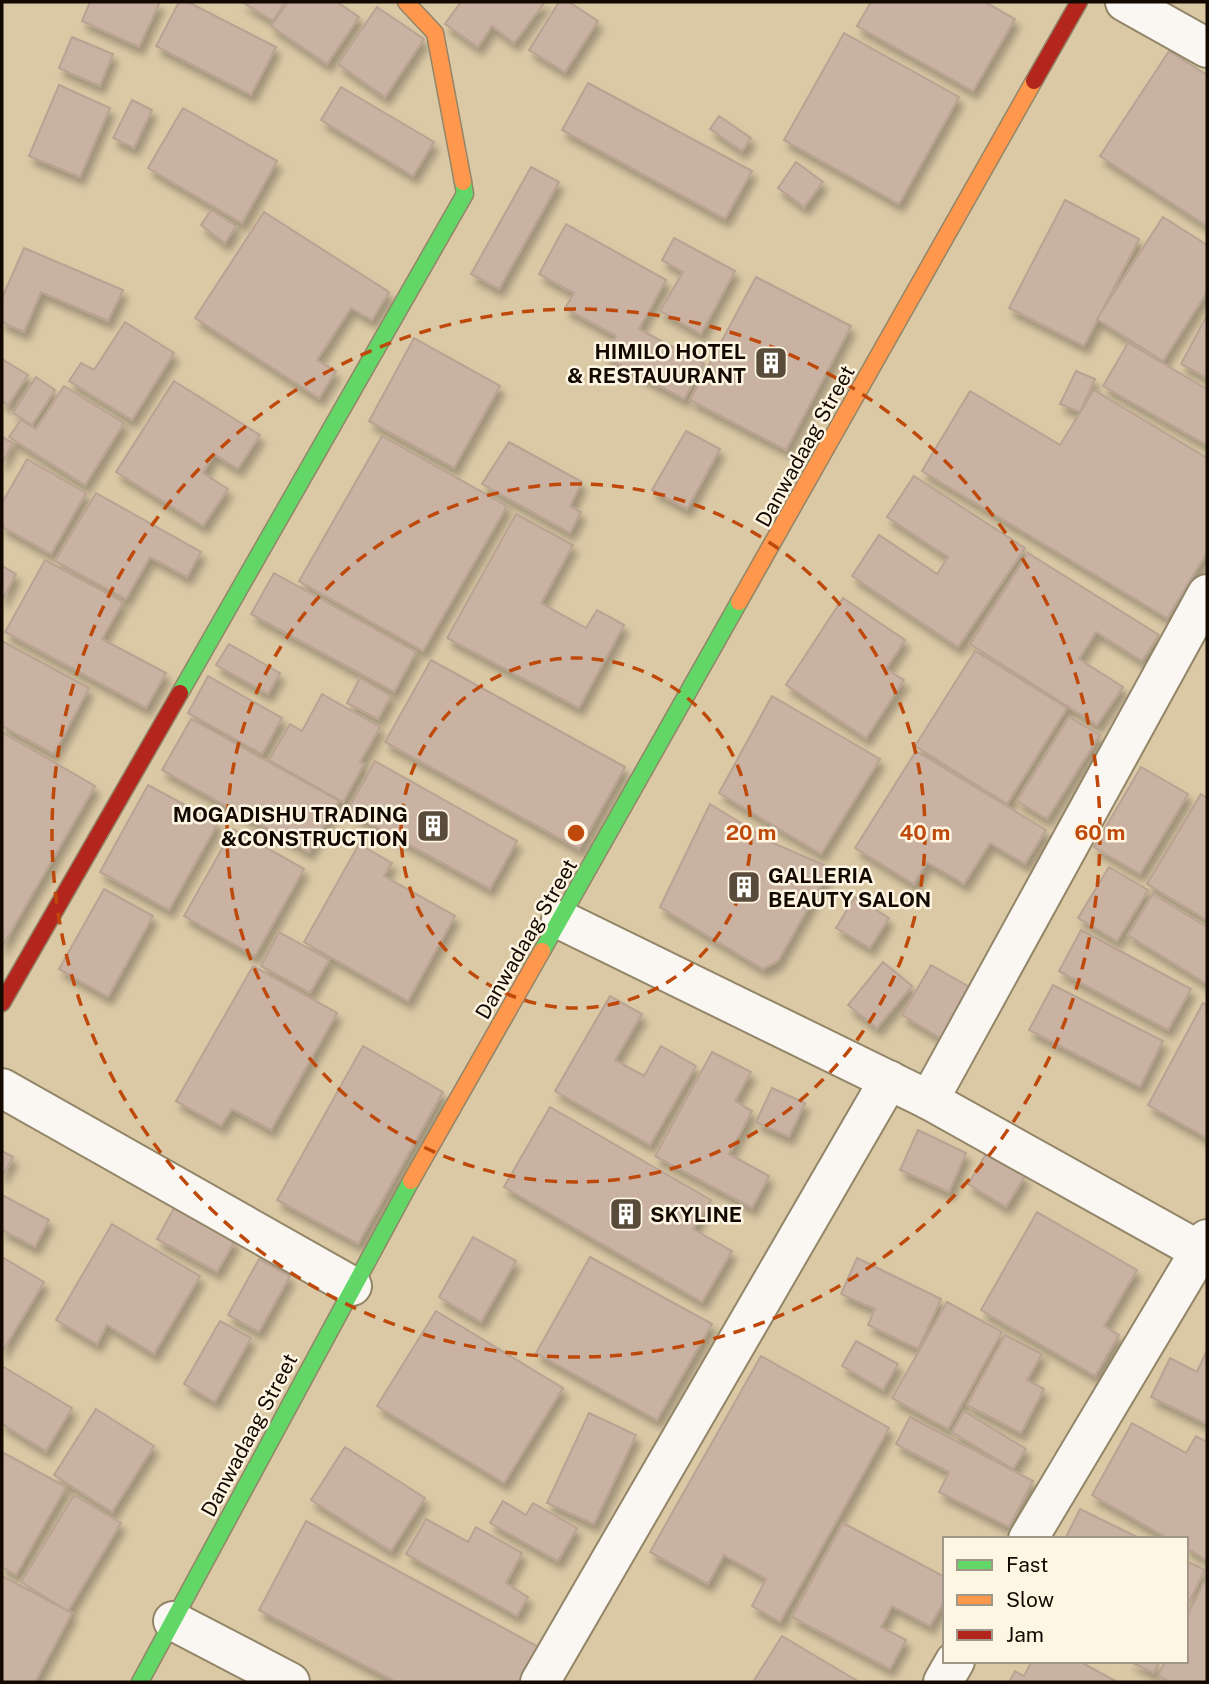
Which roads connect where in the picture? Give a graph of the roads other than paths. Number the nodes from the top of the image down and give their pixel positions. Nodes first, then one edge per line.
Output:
1 (406, 2) edge
2 (1080, 2) edge
3 (1125, 2) edge
4 (1207, 48) edge
5 (1207, 594) edge
6 (561, 920) junction
7 (2, 1003) edge
8 (888, 1080) junction
9 (2, 1088) edge
10 (929, 1100) junction
11 (1205, 1248) edge
12 (352, 1286) junction
13 (1029, 1537) edge
14 (173, 1621) junction
15 (954, 1663) edge
16 (140, 1682) edge
17 (290, 1682) edge
18 (540, 1682) edge
19 (943, 1682) edge

1 - 7 street
2 - 6 street, Danwadaag Street
3 - 4 street
5 - 10 street
6 - 8 street
6 - 12 street, Danwadaag Street
8 - 10 street
8 - 18 street
9 - 12 street
10 - 11 street
11 - 13 street
12 - 14 street, Danwadaag Street
14 - 16 street, Danwadaag Street
14 - 17 street
15 - 19 street

